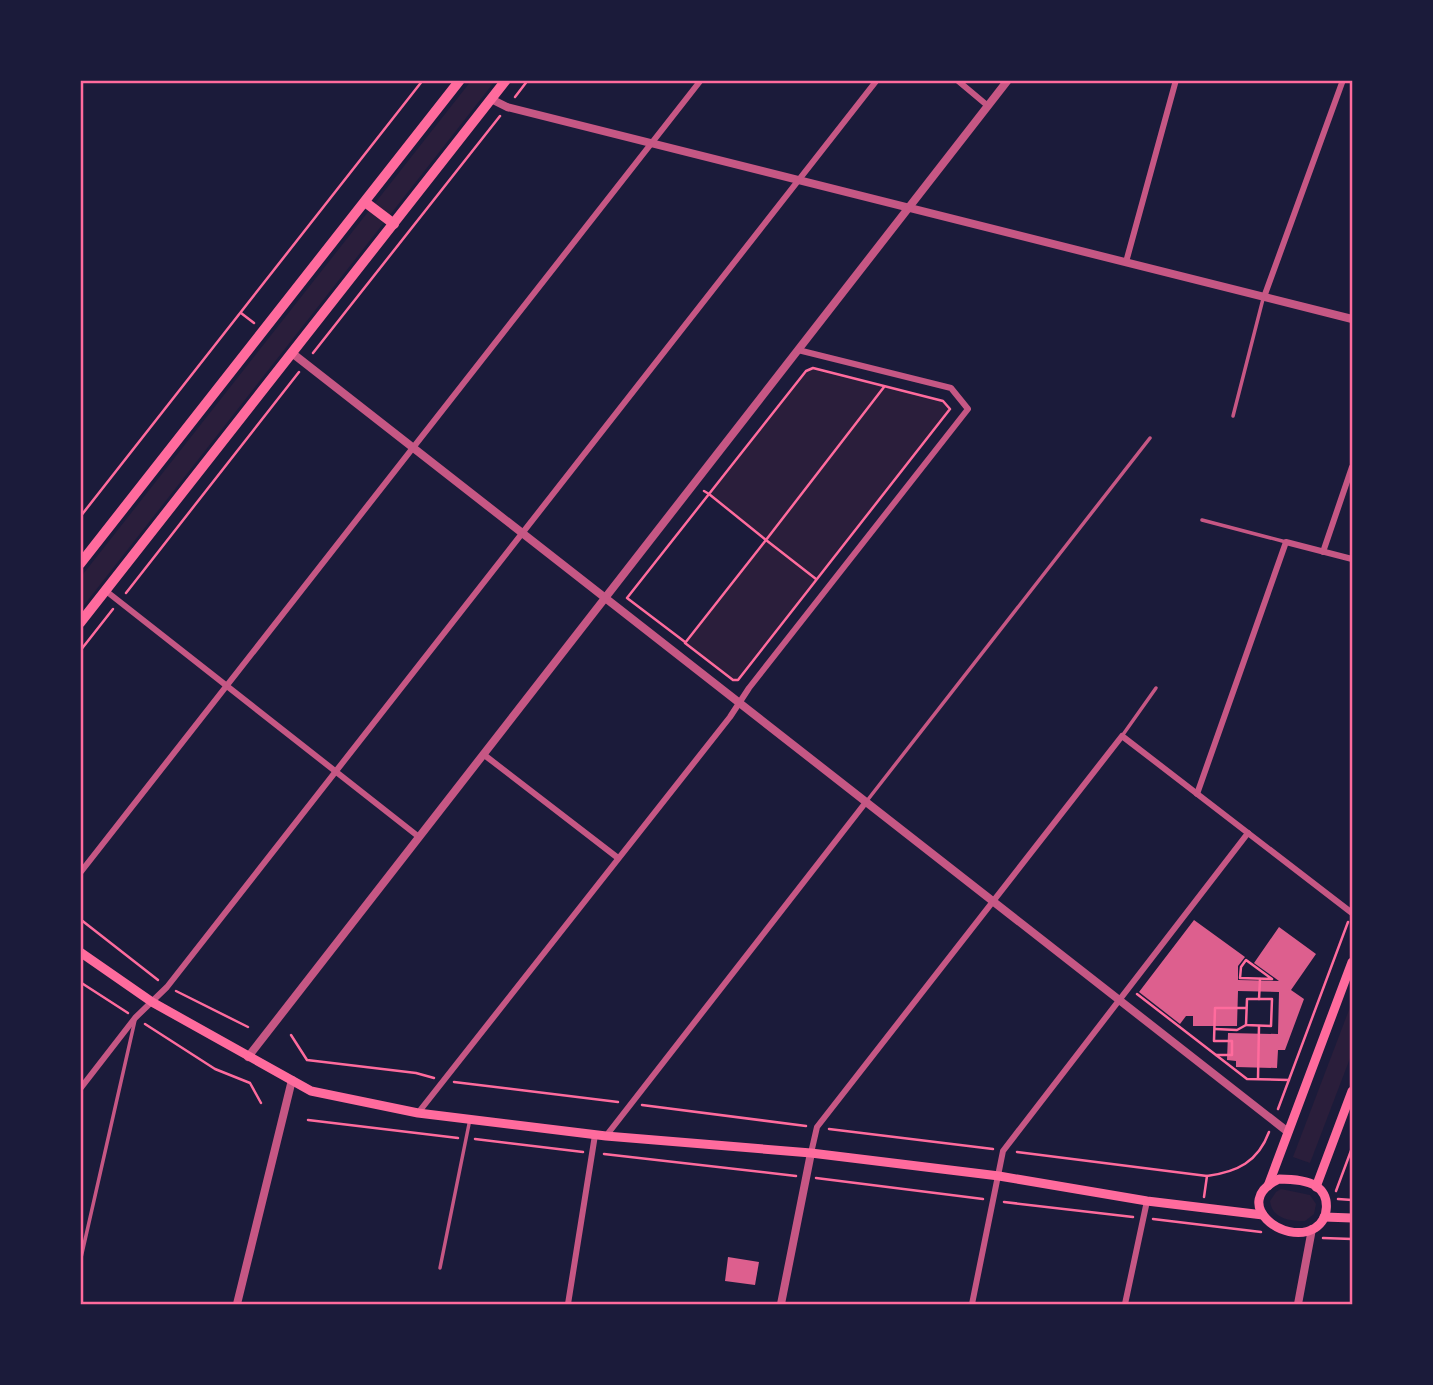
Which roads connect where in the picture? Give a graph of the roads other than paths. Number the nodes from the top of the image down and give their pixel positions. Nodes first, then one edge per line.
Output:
1 (460, 80) edge
2 (506, 80) edge
3 (701, 80) edge
4 (877, 80) edge
5 (957, 80) edge
6 (1008, 80) edge
7 (1176, 80) edge
8 (1343, 80) edge
9 (491, 99) junction
10 (988, 106) junction
11 (652, 143) junction
12 (799, 180) junction
13 (365, 202) junction
14 (909, 208) junction
15 (394, 224) junction
16 (1126, 262) junction
17 (1264, 297) junction
18 (1353, 319) edge
19 (798, 350) junction
20 (292, 353) junction
21 (1233, 416) dead end
22 (1150, 438) dead end
23 (414, 448) junction
24 (1353, 467) edge
25 (1202, 520) dead end
26 (522, 533) junction
27 (1286, 542) junction
28 (1323, 552) junction
29 (1353, 559) edge
30 (80, 564) edge
31 (106, 591) junction
32 (605, 597) junction
33 (80, 623) edge
34 (227, 686) junction
35 (1156, 688) dead end
36 (739, 702) junction
37 (1122, 736) junction
38 (483, 754) junction
39 (336, 771) junction
40 (1197, 794) junction
41 (866, 802) junction
42 (1248, 833) junction
43 (419, 836) junction
44 (618, 859) junction
45 (80, 873) edge
46 (994, 901) junction
47 (1352, 913) edge
48 (80, 952) edge
49 (1353, 962) edge
50 (1350, 978) edge
51 (1120, 1000) junction
52 (152, 1002) junction
53 (135, 1018) junction
54 (248, 1057) junction
55 (292, 1080) junction
56 (80, 1088) edge
57 (1353, 1091) edge
58 (418, 1113) junction
59 (470, 1119) junction
60 (1289, 1132) junction
61 (595, 1135) junction
62 (606, 1136) junction
63 (811, 1153) junction
64 (999, 1176) junction
65 (1268, 1186) junction
66 (1317, 1186) junction
67 (1146, 1201) junction
68 (1263, 1215) junction
69 (1324, 1217) junction
70 (1353, 1219) edge
71 (1311, 1233) junction
72 (80, 1262) edge
73 (440, 1268) dead end
74 (237, 1304) edge
75 (568, 1304) edge
76 (781, 1304) edge
77 (972, 1304) edge
78 (1125, 1304) edge
79 (1298, 1304) edge

1 - 13 main road
2 - 9 main road
3 - 11 street
4 - 12 street
5 - 10 street
6 - 10 street
7 - 16 street
8 - 17 street
9 - 11 street
9 - 15 main road
10 - 14 street
11 - 12 street
11 - 23 street
12 - 14 street
12 - 26 street
13 - 15 main road
13 - 30 main road
14 - 16 street
14 - 19 street
15 - 20 main road
16 - 17 street
17 - 18 street
17 - 21 lane
19 - 32 street
19 - 36 street
20 - 23 street
20 - 31 main road
22 - 41 lane
23 - 26 street
23 - 34 street
24 - 28 street
25 - 27 lane
26 - 32 street
26 - 39 street
27 - 28 street
27 - 40 street
28 - 29 street
31 - 33 main road
31 - 34 street
32 - 36 street
32 - 38 street
34 - 39 street
34 - 45 street
35 - 37 lane
36 - 41 street
36 - 44 street
37 - 40 street
37 - 46 street
38 - 43 street
38 - 44 street
39 - 43 street
39 - 52 street
40 - 42 street
41 - 46 street
41 - 62 street
42 - 47 street
42 - 51 street
43 - 54 street
44 - 58 street
46 - 51 street
46 - 63 street
48 - 52 main road
49 - 50 main road
50 - 60 main road
51 - 60 street
51 - 64 street
52 - 53 street
52 - 54 main road
53 - 56 street
53 - 72 lane
54 - 55 main road
55 - 58 main road
55 - 74 street
57 - 66 main road
58 - 59 main road
59 - 61 main road
59 - 73 lane
60 - 65 main road
61 - 62 main road
61 - 75 street
62 - 63 main road
63 - 64 main road
63 - 76 street
64 - 67 main road
64 - 77 street
65 - 66 main road
65 - 68 main road
66 - 69 main road
67 - 68 main road
67 - 78 street
68 - 71 main road
69 - 70 main road
69 - 71 main road
71 - 79 street

